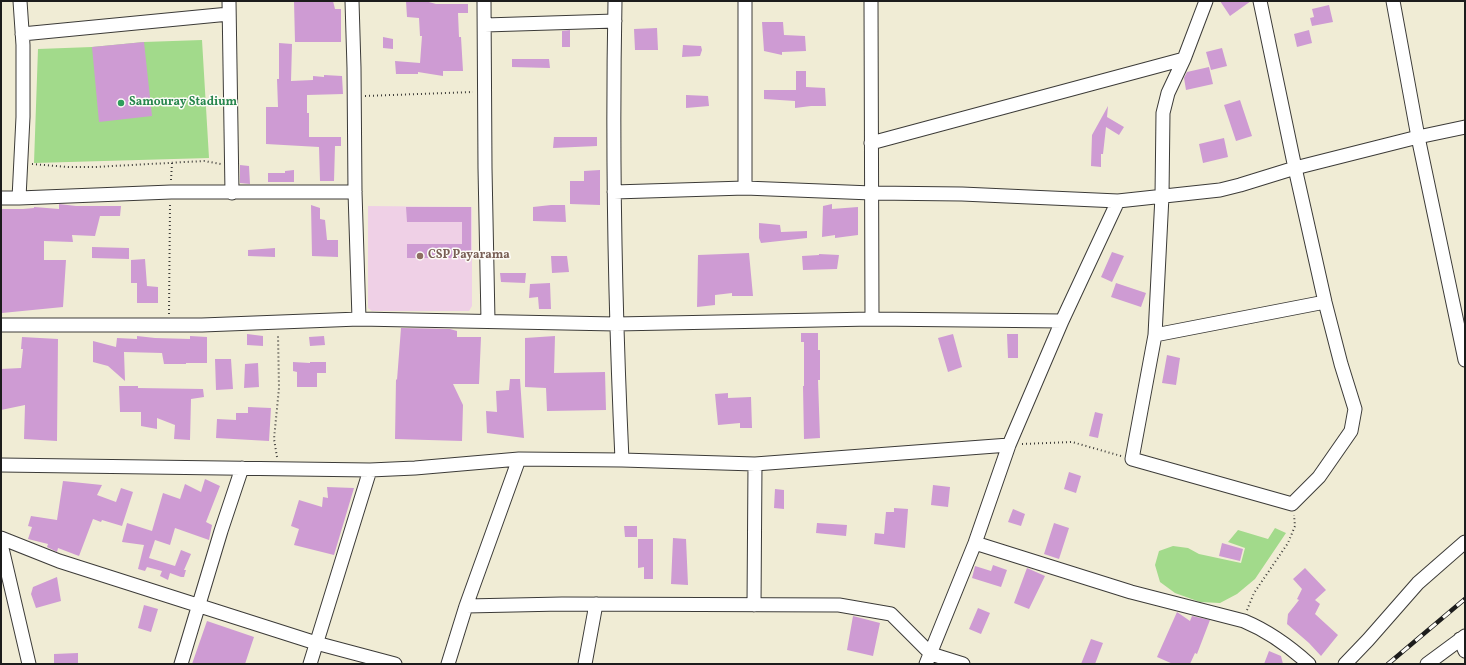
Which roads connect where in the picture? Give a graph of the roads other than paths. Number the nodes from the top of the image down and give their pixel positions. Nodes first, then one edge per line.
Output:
1 (20, 1) edge
2 (352, 1) edge
3 (484, 1) edge
4 (615, 1) edge
5 (745, 1) edge
6 (871, 1) edge
7 (1206, 1) edge
8 (1260, 1) edge
9 (1393, 1) edge
10 (229, 8) edge
11 (614, 21) junction
12 (484, 25) junction
13 (22, 34) junction
14 (1184, 59) junction
15 (1465, 127) edge
16 (1418, 137) junction
17 (872, 143) junction
18 (1295, 168) junction
19 (745, 188) junction
20 (355, 192) junction
21 (614, 192) junction
22 (232, 193) junction
23 (872, 193) junction
24 (1162, 196) junction
25 (1, 198) edge
26 (19, 198) junction
27 (1118, 201) junction
28 (1325, 302) junction
29 (359, 319) junction
30 (872, 319) junction
31 (488, 321) junction
32 (1062, 321) junction
33 (616, 324) junction
34 (1, 325) edge
35 (1155, 336) junction
36 (1465, 360) edge
37 (1009, 445) junction
38 (519, 459) junction
39 (622, 460) junction
40 (755, 464) junction
41 (1, 465) edge
42 (242, 468) junction
43 (370, 470) junction
44 (1, 538) edge
45 (1465, 542) edge
46 (975, 543) junction
47 (1, 544) edge
48 (596, 604) junction
49 (754, 605) junction
50 (199, 606) junction
51 (466, 606) junction
52 (1463, 642) edge
53 (316, 643) junction
54 (929, 659) edge
55 (29, 664) edge
56 (182, 664) edge
57 (310, 664) edge
58 (395, 664) edge
59 (448, 664) edge
60 (585, 664) edge
61 (963, 664) edge
62 (1309, 664) edge
63 (1345, 664) edge
64 (1427, 664) edge

1 - 13 street
2 - 20 street
3 - 12 street
4 - 11 street
5 - 19 street
6 - 17 street
7 - 14 street
8 - 18 street
9 - 16 street
10 - 13 street
10 - 22 street
11 - 12 street
11 - 21 street
12 - 31 street
13 - 26 street
14 - 17 street
14 - 24 street
15 - 16 street
16 - 18 street
16 - 36 street
17 - 23 street
18 - 24 street
18 - 28 street
19 - 21 street
19 - 23 street
20 - 22 street
20 - 29 street
21 - 33 street
22 - 26 street
23 - 27 street
23 - 30 street
24 - 27 street
24 - 35 street
25 - 26 street
27 - 32 street
28 - 35 street
28 - 35 street
29 - 31 street
29 - 34 street
30 - 32 street
30 - 33 street
31 - 33 street
32 - 37 street
33 - 39 street
37 - 40 street
37 - 46 street
38 - 39 street
38 - 43 street
38 - 51 street
39 - 40 street
40 - 49 street
41 - 42 street
42 - 43 street
42 - 50 street
43 - 53 street
44 - 50 street
45 - 63 street
46 - 54 street
46 - 62 street
47 - 55 street
48 - 49 street
48 - 51 street
48 - 60 street
49 - 54 street
50 - 53 street
50 - 56 street
51 - 59 street
52 - 64 street
53 - 57 street
53 - 58 street
54 - 61 street

